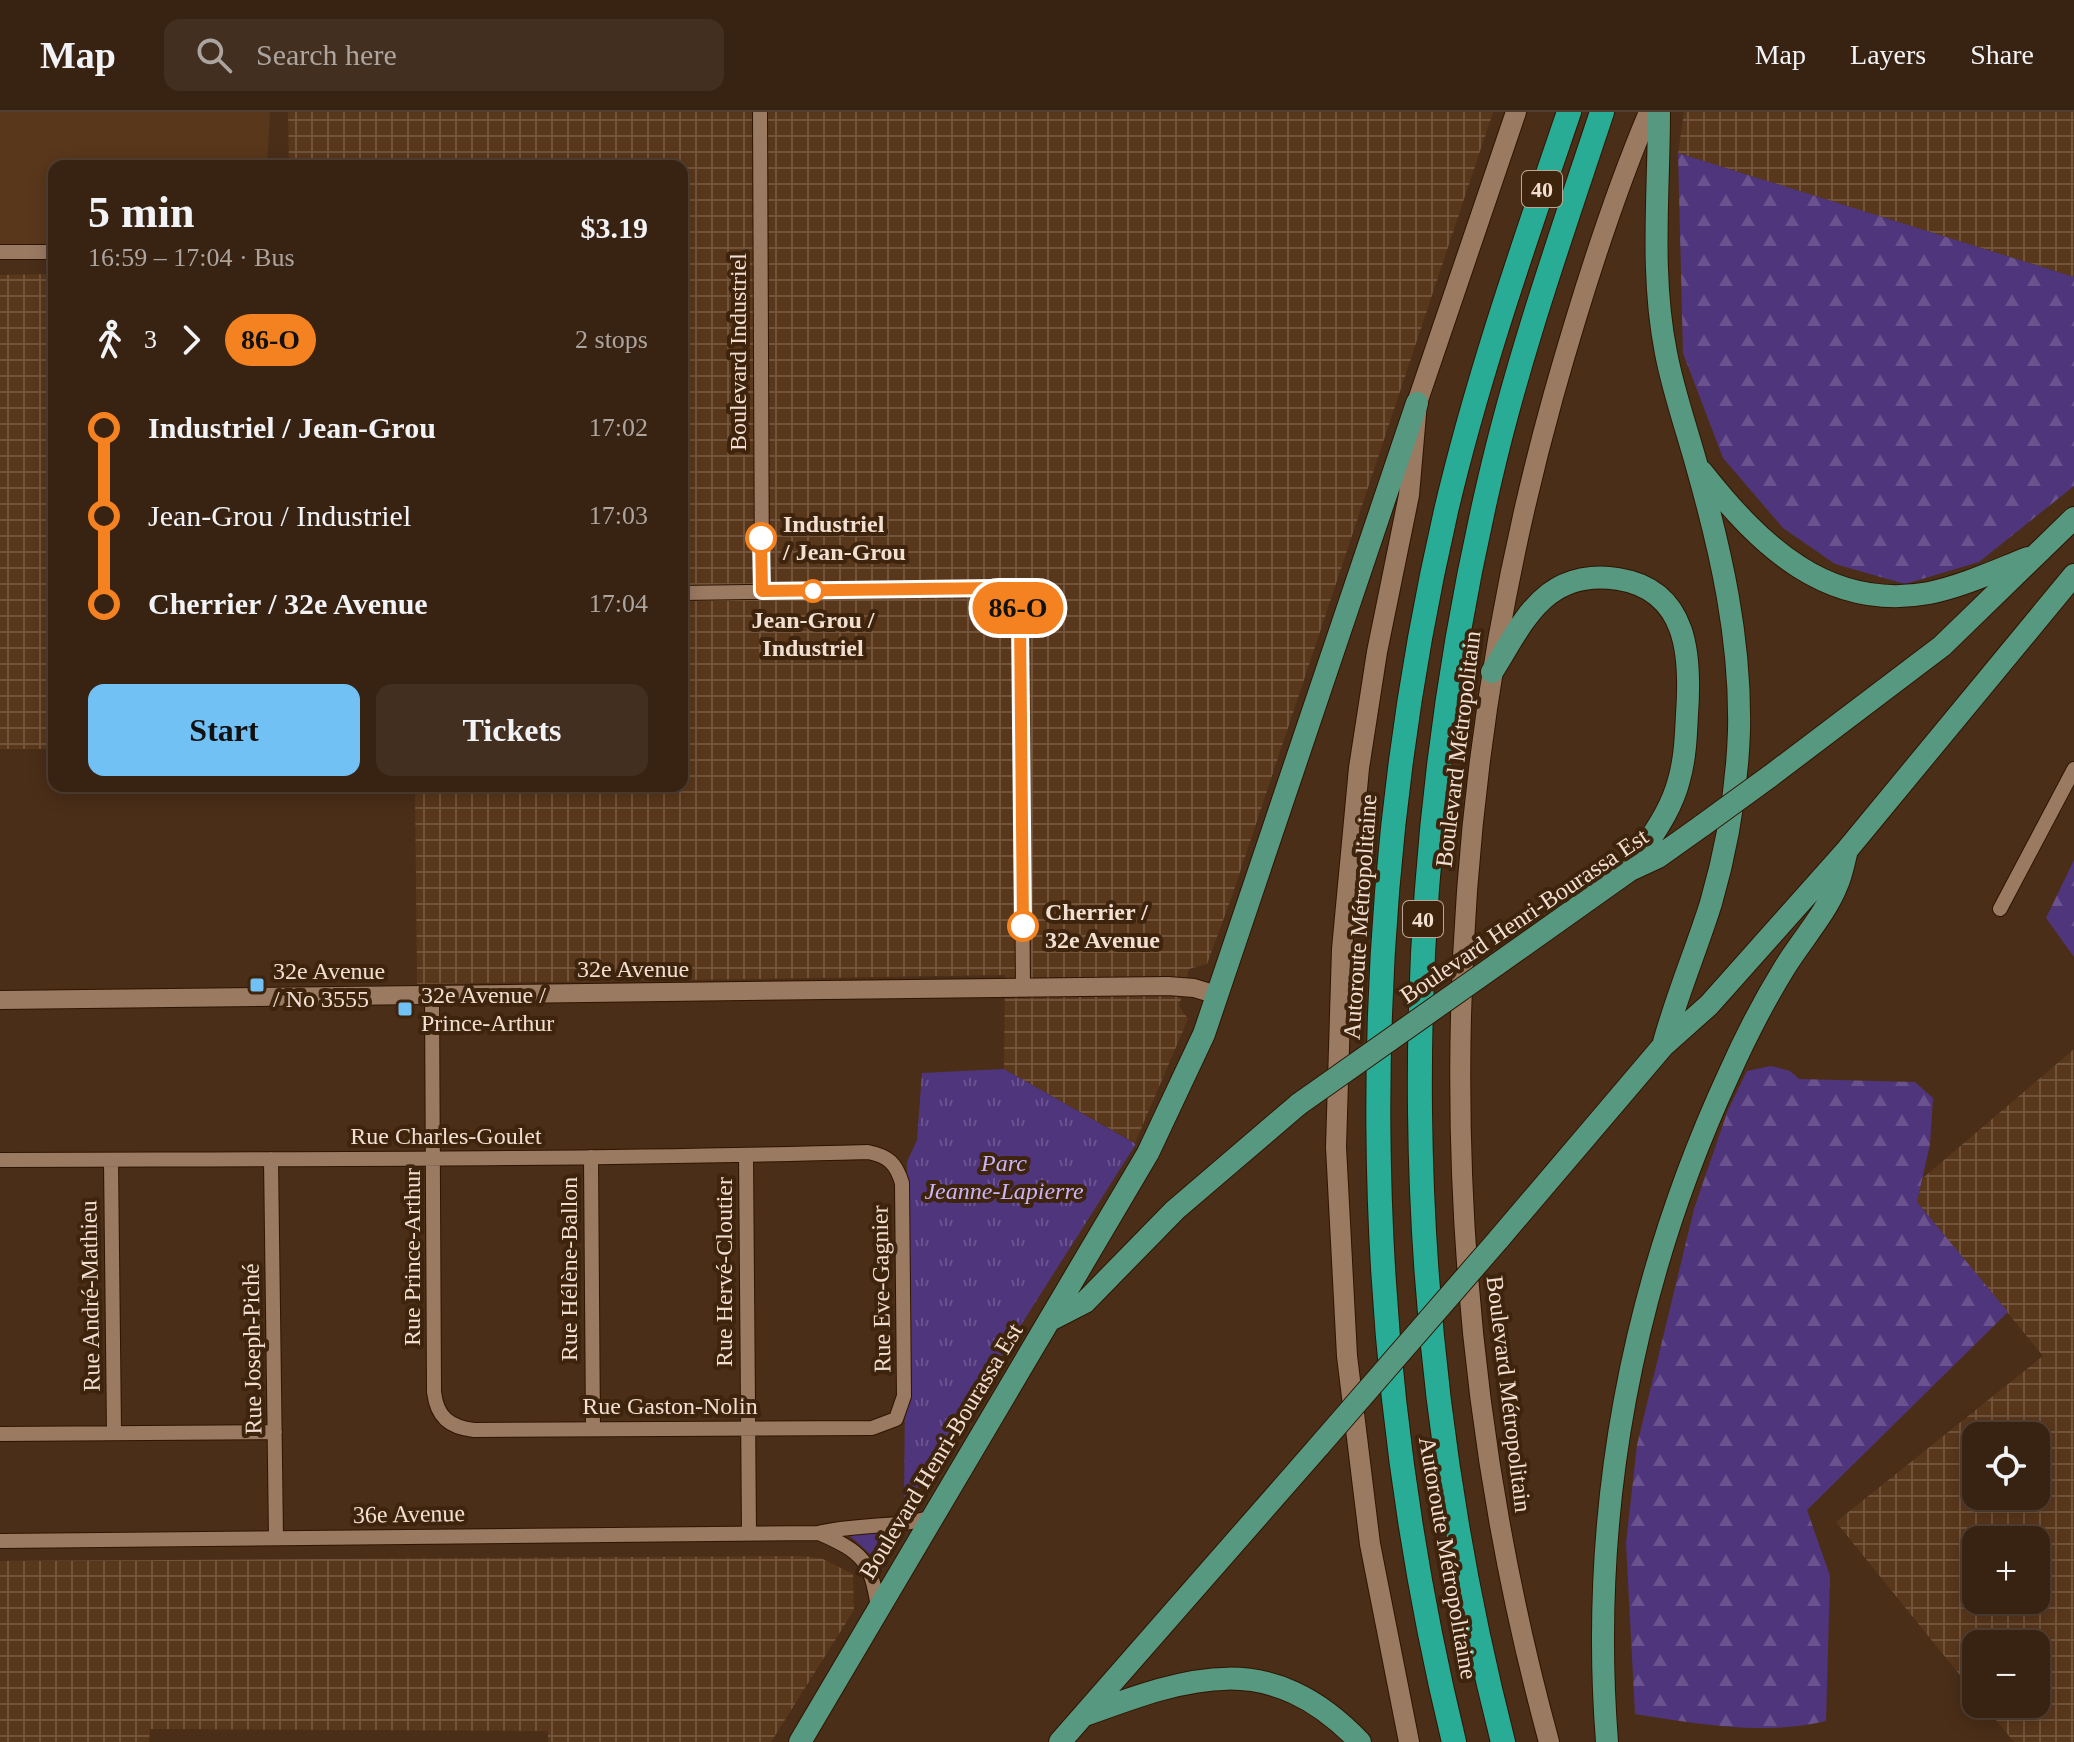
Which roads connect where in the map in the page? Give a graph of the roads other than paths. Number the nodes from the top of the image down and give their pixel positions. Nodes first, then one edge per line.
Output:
1 (760, 112) edge
2 (1516, 112) edge
3 (1569, 112) edge
4 (1602, 112) edge
5 (1649, 112) edge
6 (1659, 112) edge
7 (0, 252) edge
8 (48, 252) edge
9 (1417, 403) junction
10 (1696, 464) junction
11 (2074, 518) edge
12 (2036, 554) junction
13 (2074, 575) edge
14 (762, 591) junction
15 (688, 593) edge
16 (1492, 672) junction
17 (2074, 769) edge
18 (1847, 850) junction
19 (1630, 870) junction
20 (2000, 909) dead end
21 (1023, 989) junction
22 (432, 994) junction
23 (1217, 995) junction
24 (0, 1000) edge
25 (1663, 1046) junction
26 (746, 1155) junction
27 (591, 1157) junction
28 (435, 1158) junction
29 (271, 1159) junction
30 (0, 1160) edge
31 (111, 1160) junction
32 (890, 1160) joint
33 (1050, 1320) junction
34 (896, 1419) joint
35 (445, 1421) joint
36 (747, 1427) junction
37 (593, 1429) junction
38 (114, 1432) junction
39 (275, 1432) junction
40 (0, 1434) edge
41 (933, 1517) junction
42 (749, 1533) junction
43 (818, 1533) junction
44 (276, 1538) junction
45 (0, 1541) edge
46 (878, 1608) junction
47 (1084, 1715) junction
48 (800, 1742) edge
49 (1060, 1742) edge
50 (1360, 1742) edge
51 (1409, 1742) edge
52 (1454, 1742) edge
53 (1503, 1742) edge
54 (1549, 1742) edge
55 (1607, 1742) edge

1 - 14 street, Boulevard Industriel
2 - 9 main road
3 - 52 highway, Autoroute Métropolitaine / 40
4 - 53 highway, Autoroute Métropolitaine / 40
5 - 16 main road, Boulevard Métropolitain
6 - 10 main road
7 - 8 street
9 - 23 main road
9 - 51 main road
10 - 12 main road
10 - 25 main road
11 - 12 main road, Boulevard Henri-Bourassa Est
12 - 19 main road, Boulevard Henri-Bourassa Est, bridge
13 - 18 main road
14 - 15 street
14 - 21 street
16 - 19 main road
16 - 54 main road, Boulevard Métropolitain
17 - 20 street
18 - 25 main road
18 - 55 main road
19 - 33 main road, Boulevard Henri-Bourassa Est, bridge
21 - 22 street, 32e Avenue
21 - 23 street, 32e Avenue
22 - 24 street, 32e Avenue
22 - 28 street, Rue Prince-Arthur
23 - 33 main road
25 - 47 main road, bridge
26 - 27 street, Rue Charles-Goulet
26 - 32 street, Rue Charles-Goulet
26 - 36 street, Rue Hervé-Cloutier
27 - 28 street, Rue Charles-Goulet
27 - 37 street, Rue Hélène-Ballon
28 - 29 street, Rue Charles-Goulet
28 - 35 street, Rue Prince-Arthur
29 - 31 street, Rue Charles-Goulet
29 - 39 street, Rue Joseph-Piché
30 - 31 street, Rue Charles-Goulet
31 - 38 street, Rue André-Mathieu
32 - 34 street, Rue Eve-Gagnier
33 - 41 main road, Boulevard Henri-Bourassa Est
34 - 36 street, Rue Gaston-Nolin
35 - 37 street, Rue Gaston-Nolin
36 - 37 street, Rue Gaston-Nolin
36 - 42 street, Rue Hervé-Cloutier
38 - 39 street
38 - 40 street
39 - 44 street, Rue Joseph-Piché
41 - 43 street, 36e Avenue
41 - 46 main road, Boulevard Henri-Bourassa Est
42 - 43 street, 36e Avenue
42 - 44 street, 36e Avenue
43 - 46 street, 36e Avenue
44 - 45 street, 36e Avenue
46 - 48 main road, Boulevard Henri-Bourassa Est
47 - 49 main road
47 - 50 main road

